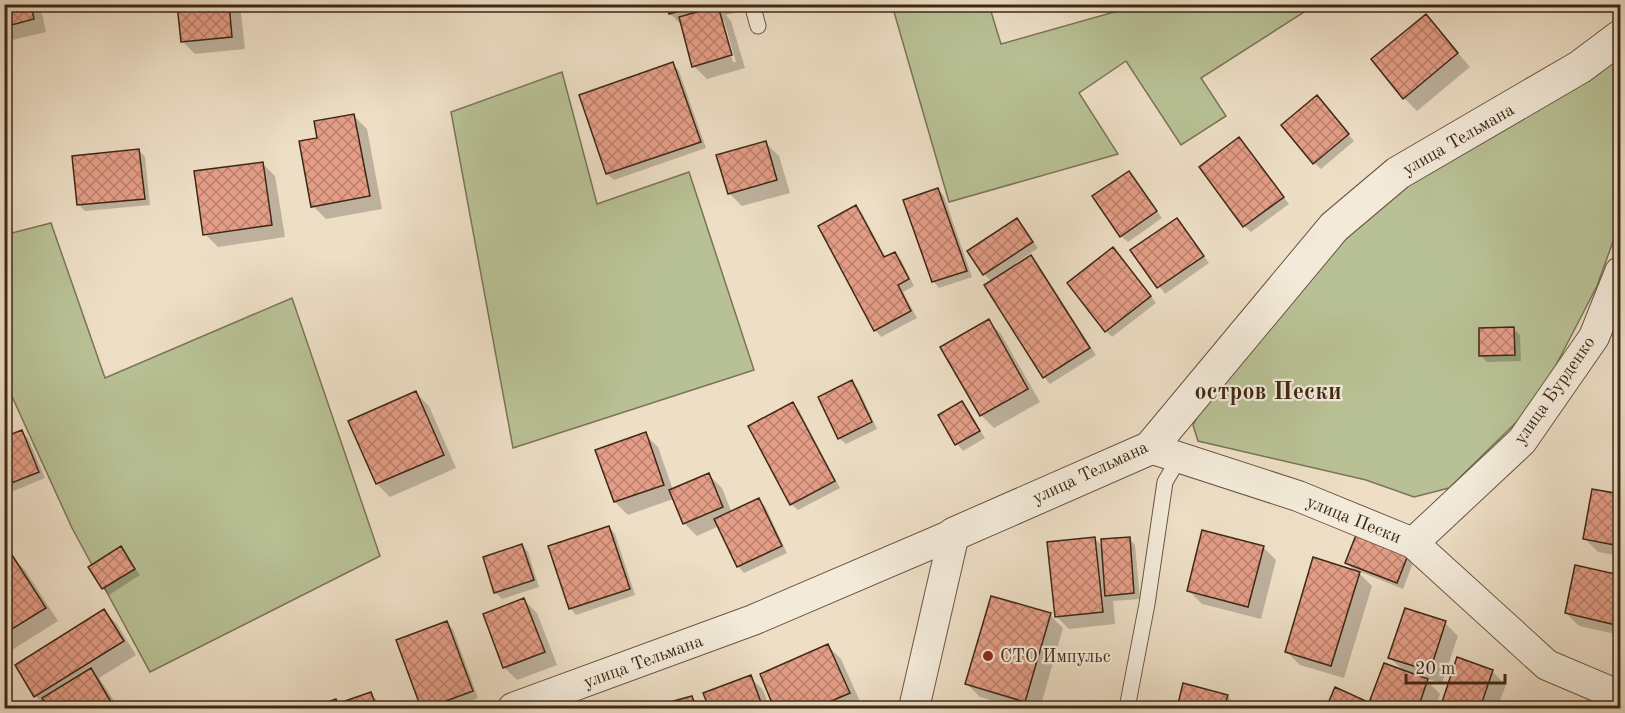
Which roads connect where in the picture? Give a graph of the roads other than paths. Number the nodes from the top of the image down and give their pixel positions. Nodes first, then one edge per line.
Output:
1 (752, 4) edge
2 (758, 26) dead end
3 (1620, 37) edge
4 (1620, 272) edge
5 (1164, 453) junction
6 (954, 534) junction
7 (1413, 543) junction
8 (1620, 696) edge
9 (513, 708) edge
10 (914, 708) edge
11 (1128, 708) edge

1 - 2 lane
3 - 5 street, улица Тельмана
4 - 7 street, улица Бурденко
5 - 6 street, улица Тельмана
5 - 7 street, улица Пески
5 - 11 lane
6 - 9 street, улица Тельмана
6 - 10 street
7 - 8 street, улица Пески

